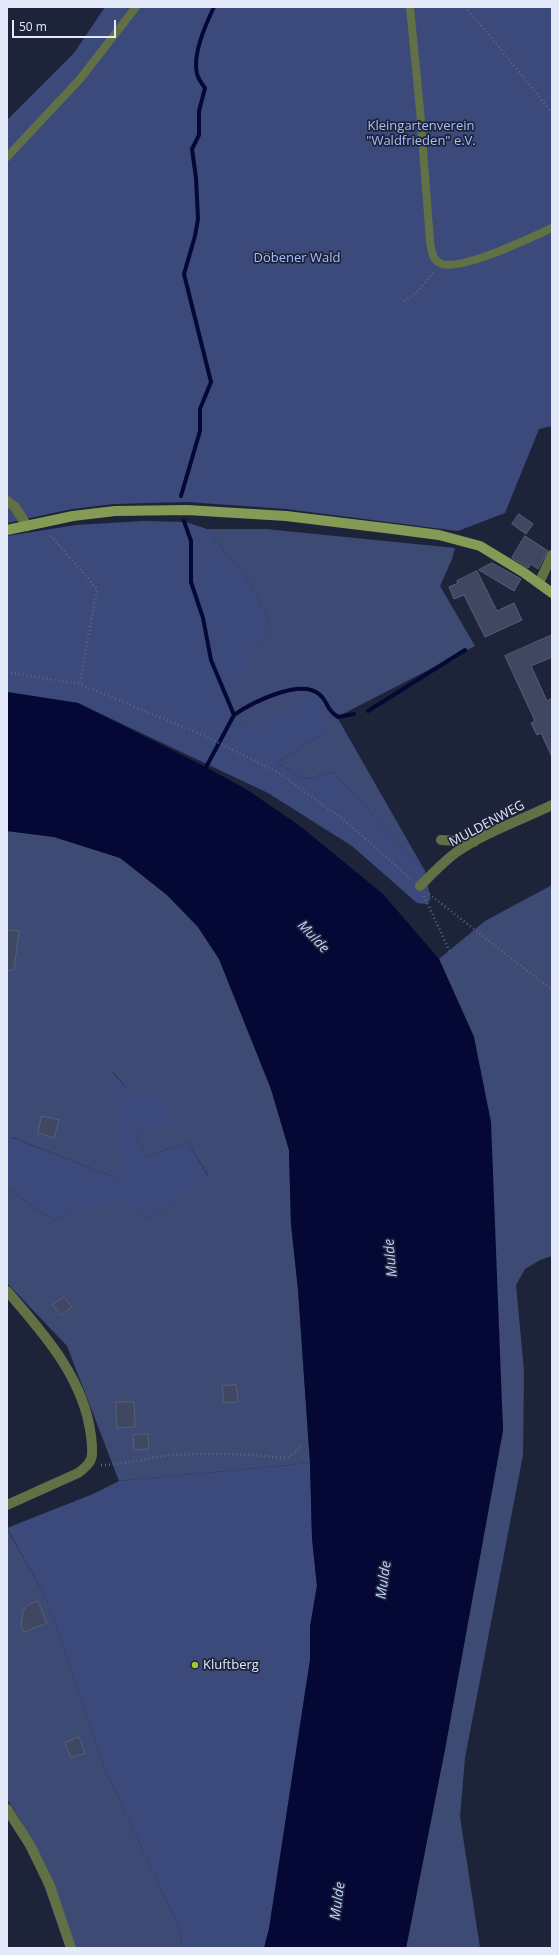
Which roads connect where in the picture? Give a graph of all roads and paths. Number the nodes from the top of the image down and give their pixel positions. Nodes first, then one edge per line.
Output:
1 (136, 7) edge
2 (410, 7) edge
3 (464, 7) edge
4 (552, 113) edge
5 (7, 157) edge
6 (552, 228) edge
7 (441, 264) junction
8 (404, 301) dead end
9 (7, 501) edge
10 (27, 526) junction
11 (7, 530) edge
12 (51, 536) dead end
13 (552, 554) edge
14 (539, 583) junction
15 (552, 593) edge
16 (7, 672) edge
17 (80, 684) junction
18 (552, 805) edge
19 (442, 840) dead end
20 (474, 842) junction
21 (420, 886) junction
22 (451, 954) dead end
23 (552, 990) edge
24 (7, 1291) edge
25 (302, 1444) dead end
26 (88, 1466) junction
27 (7, 1505) edge
28 (7, 1810) edge
29 (71, 1948) edge

1 - 5 lane
2 - 7 lane
3 - 4 path
6 - 7 lane
7 - 8 path
9 - 10 street
10 - 11 main road
10 - 14 main road
12 - 17 path
13 - 14 street
14 - 15 main road
16 - 17 path
17 - 21 path
18 - 20 street, MULDENWEG
19 - 20 street
20 - 21 street, MULDENWEG
21 - 22 path
21 - 23 path
24 - 26 street
25 - 26 path
26 - 27 street
28 - 29 street

